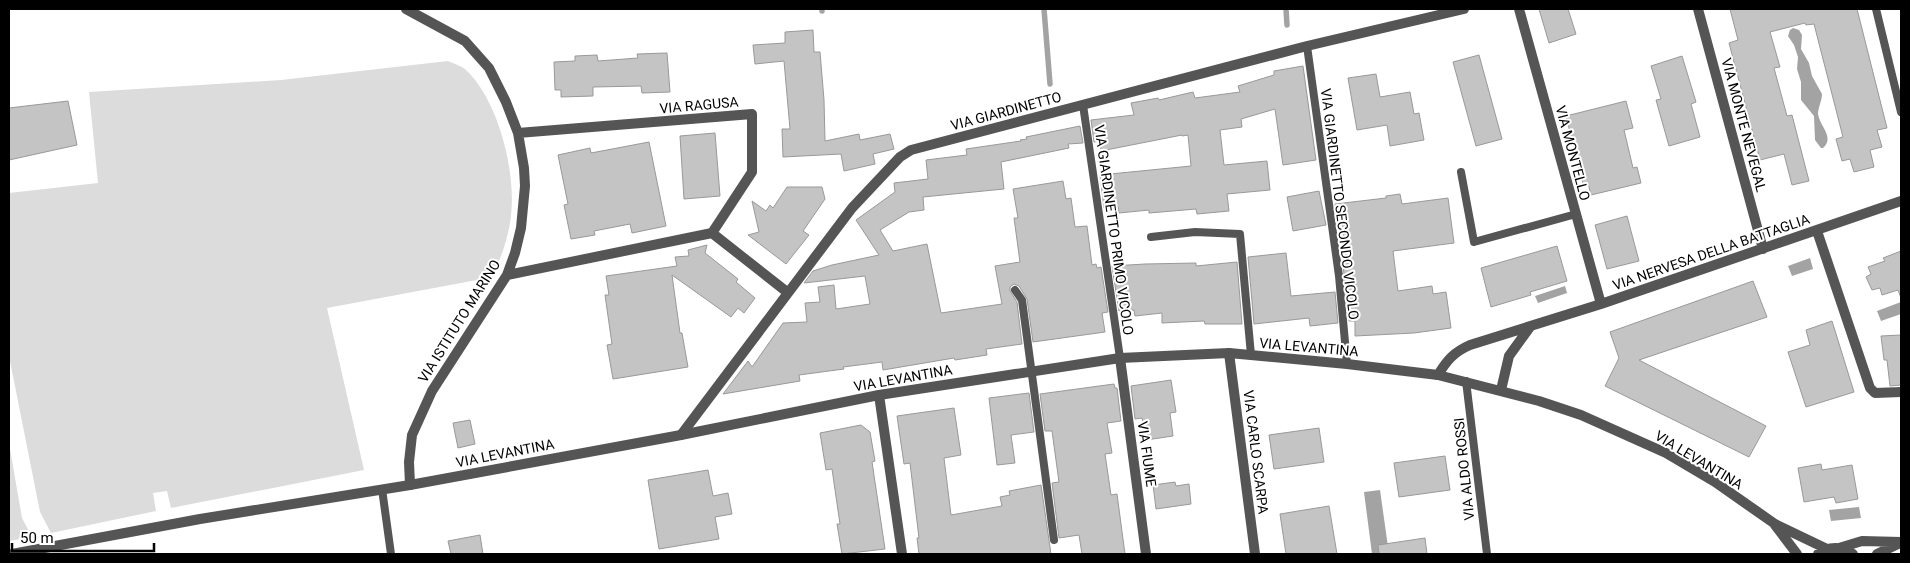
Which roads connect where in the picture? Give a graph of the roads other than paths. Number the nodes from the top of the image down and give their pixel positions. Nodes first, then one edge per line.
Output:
1 (406, 9) edge
2 (1464, 9) edge
3 (1519, 9) edge
4 (1698, 9) edge
5 (1876, 9) edge
6 (1307, 46) junction
7 (1083, 105) junction
8 (1901, 112) edge
9 (518, 133) junction
10 (1461, 172) dead end
11 (1901, 201) edge
12 (1576, 214) junction
13 (1817, 231) junction
14 (712, 233) junction
15 (1151, 237) dead end
16 (1763, 249) junction
17 (507, 275) junction
18 (1015, 290) dead end
19 (787, 292) junction
20 (1601, 304) junction
21 (1530, 327) junction
22 (1229, 354) junction
23 (1251, 355) junction
24 (1120, 358) junction
25 (1347, 364) junction
26 (1033, 371) junction
27 (1438, 375) junction
28 (1466, 381) junction
29 (1501, 390) junction
30 (1901, 392) edge
31 (879, 395) junction
32 (681, 435) junction
33 (410, 485) junction
34 (382, 490) junction
35 (1775, 524) junction
36 (1054, 540) dead end
37 (1901, 542) edge
38 (1839, 548) junction
39 (1822, 552) edge
40 (12, 554) edge
41 (391, 554) edge
42 (902, 554) edge
43 (1146, 554) edge
44 (1254, 554) edge
45 (1487, 554) edge
46 (1797, 554) edge
47 (1853, 554) edge
48 (1877, 554) edge

1 - 9 street, VIA ISTITUTO MARINO
2 - 6 street, VIA GIARDINETTO
3 - 12 street, VIA MONTELLO
4 - 16 street, VIA MONTE NEVEGAL
5 - 8 lane
6 - 7 street, VIA GIARDINETTO
6 - 25 lane, VIA GIARDINETTO SECONDO VICOLO
7 - 19 street, VIA GIARDINETTO
7 - 24 lane, VIA GIARDINETTO PRIMO VICOLO
9 - 14 street, VIA RAGUSA
9 - 17 street, VIA ISTITUTO MARINO
10 - 12 lane
11 - 13 street, VIA NERVESA DELLA BATTAGLIA
12 - 20 street, VIA MONTELLO
13 - 16 street, VIA NERVESA DELLA BATTAGLIA
13 - 30 street
14 - 17 street
14 - 19 street
15 - 23 lane
16 - 20 street, VIA NERVESA DELLA BATTAGLIA
17 - 33 street, VIA ISTITUTO MARINO
18 - 26 lane
19 - 32 street, VIA GIARDINETTO
20 - 21 street, VIA NERVESA DELLA BATTAGLIA
21 - 27 street, VIA NERVESA DELLA BATTAGLIA
21 - 29 street
22 - 23 street, VIA LEVANTINA
22 - 24 street, VIA LEVANTINA
22 - 44 street, VIA CARLO SCARPA
23 - 25 street, VIA LEVANTINA
24 - 26 street, VIA LEVANTINA
24 - 43 street, VIA FIUME
25 - 27 street, VIA LEVANTINA
26 - 31 street, VIA LEVANTINA
26 - 36 lane
27 - 28 street, VIA LEVANTINA
28 - 29 street, VIA LEVANTINA
28 - 45 lane, VIA ALDO ROSSI
29 - 35 street, VIA LEVANTINA
31 - 32 street, VIA LEVANTINA
31 - 42 street
32 - 33 street, VIA LEVANTINA
33 - 34 street, VIA LEVANTINA
34 - 40 street, VIA LEVANTINA
34 - 41 lane
35 - 39 street, VIA LEVANTINA
35 - 46 street, VIA LEVANTINA
37 - 38 street
37 - 48 street
38 - 39 street, VIA LEVANTINA
38 - 47 street, VIA LEVANTINA

